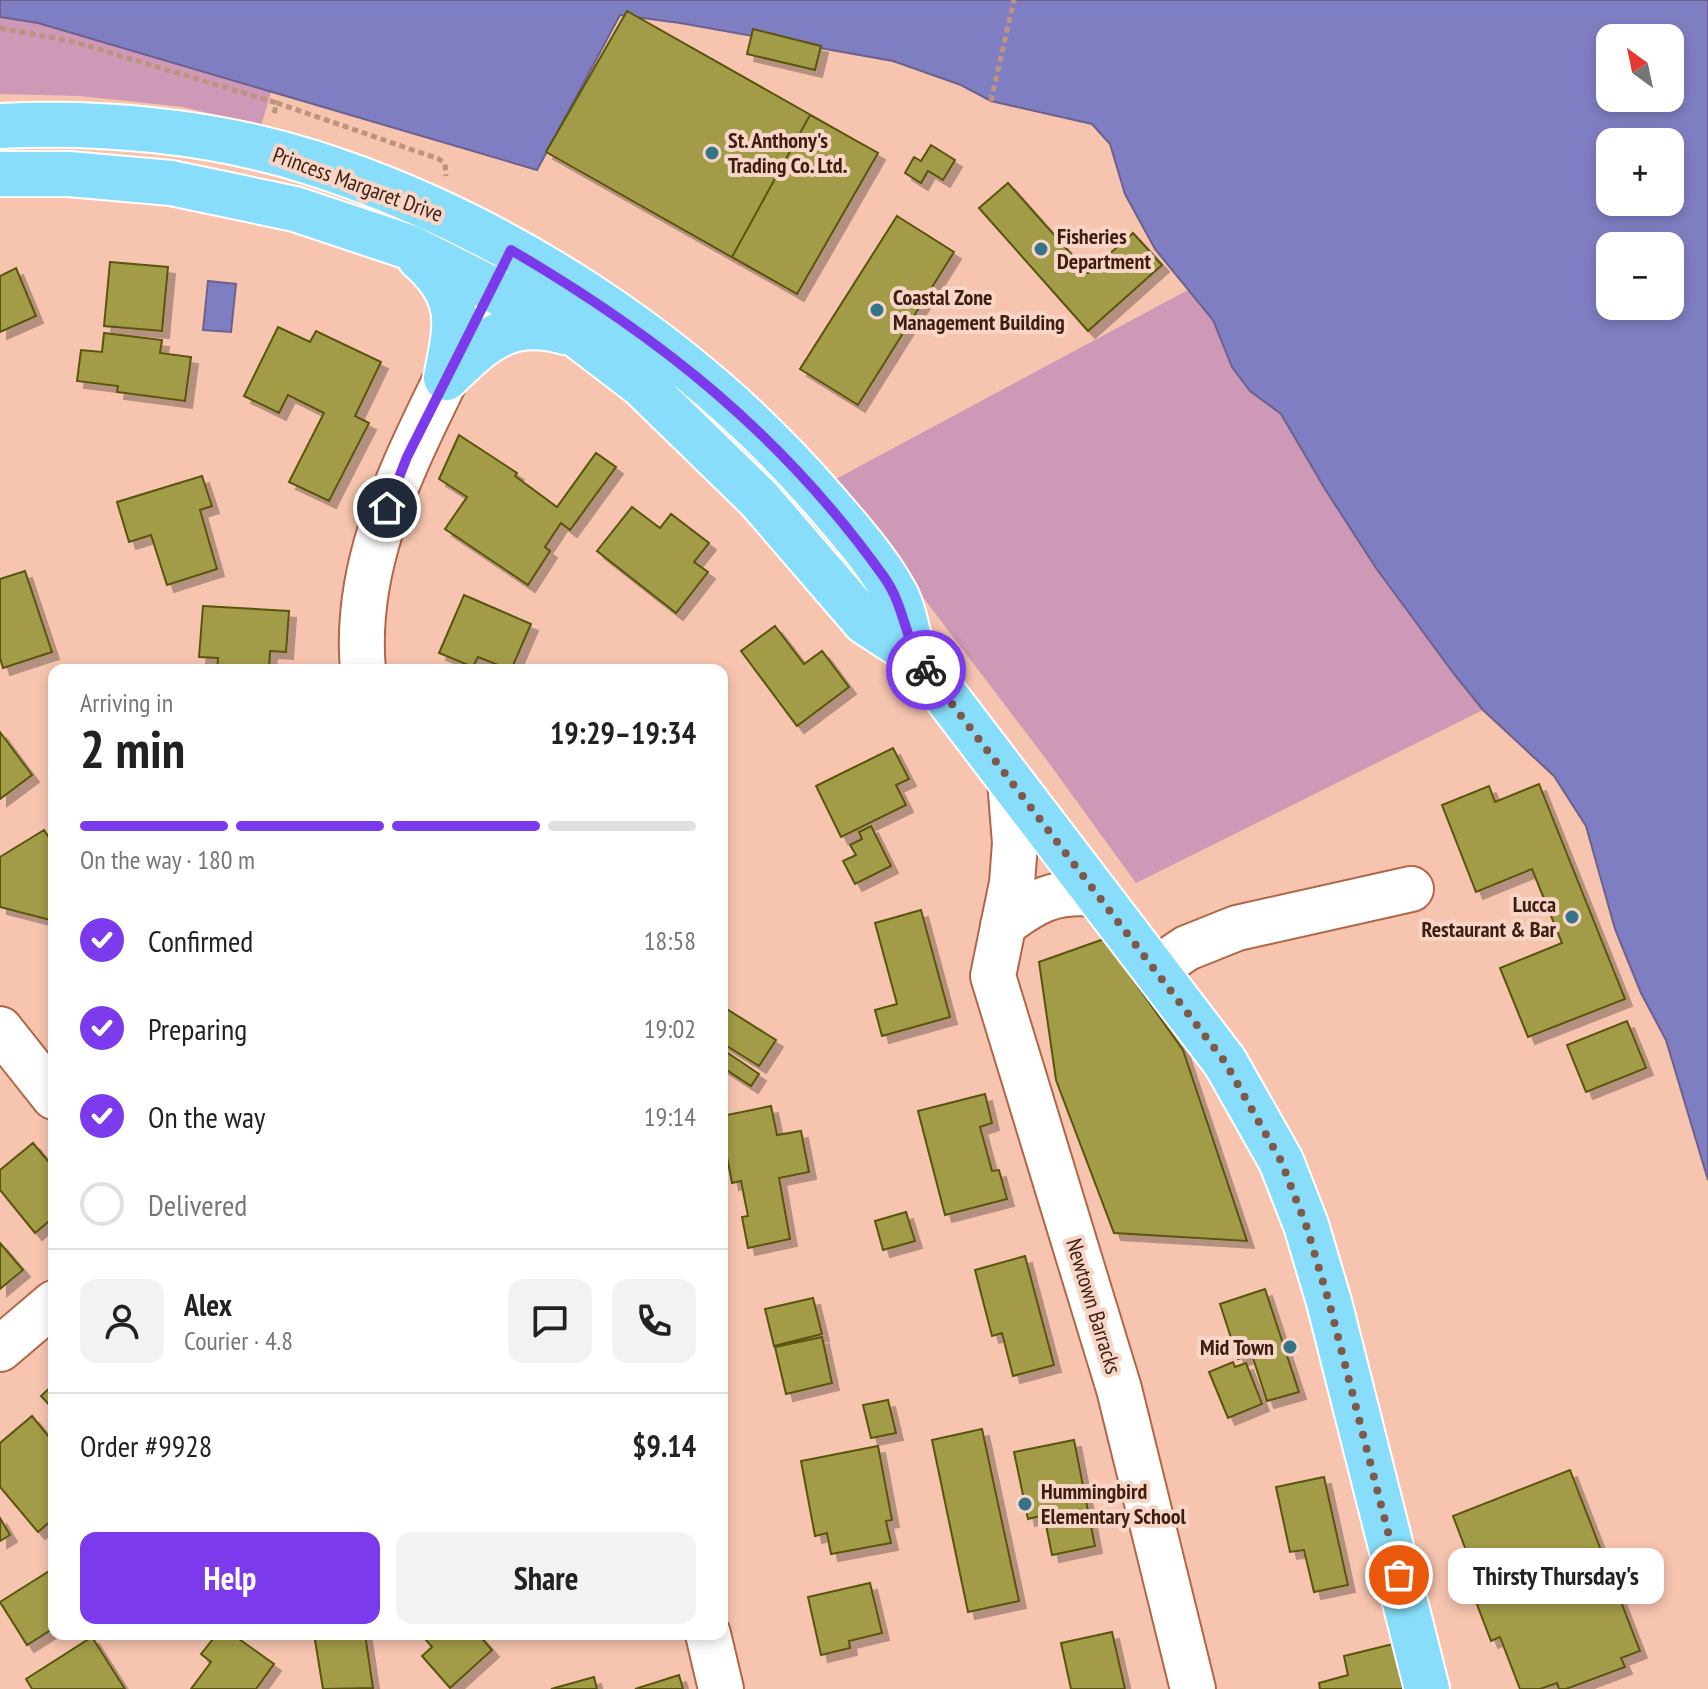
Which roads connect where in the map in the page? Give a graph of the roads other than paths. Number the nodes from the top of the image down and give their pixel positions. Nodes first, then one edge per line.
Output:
1 (0, 126) edge
2 (0, 174) edge
3 (409, 247) junction
4 (511, 250) junction
5 (491, 288) junction
6 (578, 336) junction
7 (446, 378) junction
8 (913, 653) junction
9 (363, 664) edge
10 (1010, 781) junction
11 (1411, 889) dead end
12 (1095, 894) junction
13 (1003, 925) junction
14 (1154, 970) junction
15 (0, 1029) edge
16 (48, 1089) edge
17 (48, 1308) edge
18 (0, 1349) edge
19 (709, 1640) edge
20 (721, 1689) edge
21 (1193, 1689) edge
22 (1427, 1689) edge

1 - 4 main road, Princess Margaret Drive
2 - 3 main road, Princess Margaret Drive
3 - 5 main road, Princess Margaret Drive
3 - 7 main road
4 - 5 street
4 - 8 main road, Princess Margaret Drive
5 - 6 main road, Princess Margaret Drive
5 - 7 street
6 - 7 main road
6 - 8 main road, Princess Margaret Drive
7 - 9 street
8 - 10 main road, Princess Margaret Drive
10 - 12 main road, Princess Margaret Drive
10 - 13 street, Newtown Barracks
11 - 14 street
12 - 13 street
12 - 14 main road, Princess Margaret Drive
13 - 21 street, Newtown Barracks
14 - 22 main road, Princess Margaret Drive
15 - 16 street
17 - 18 street
19 - 20 street

